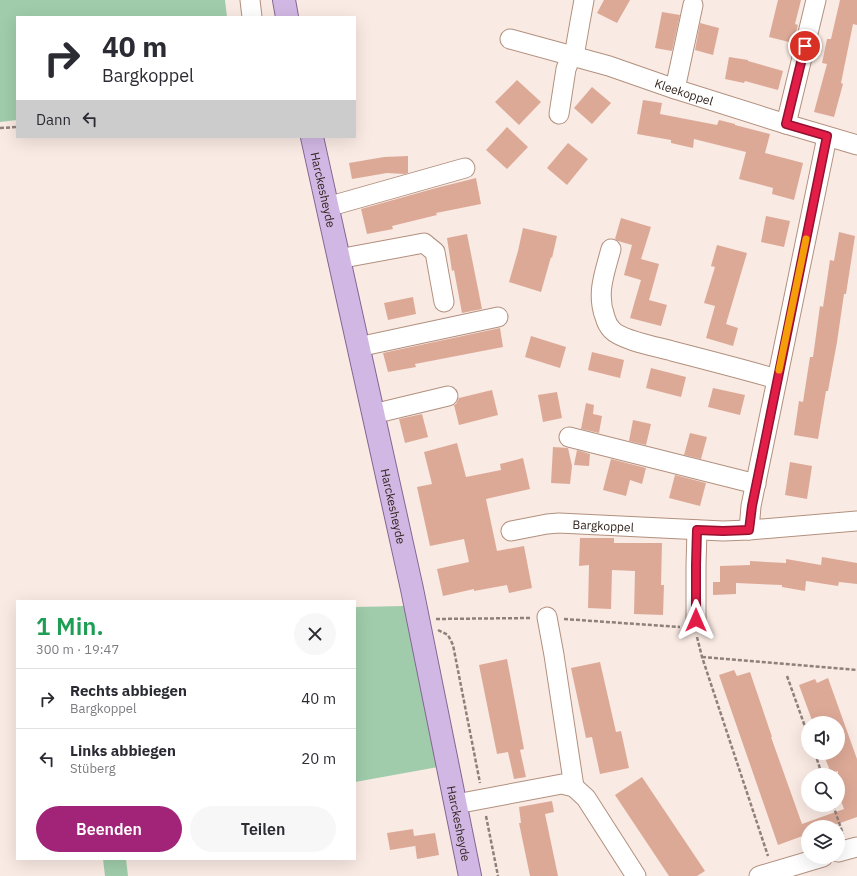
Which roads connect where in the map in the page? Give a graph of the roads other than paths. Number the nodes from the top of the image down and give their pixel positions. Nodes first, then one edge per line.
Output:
1 (250, 0) edge
2 (284, 0) edge
3 (584, 0) edge
4 (816, 0) edge
5 (693, 5) dead end
6 (252, 16) edge
7 (287, 16) edge
8 (510, 39) dead end
9 (572, 56) junction
10 (675, 89) junction
11 (559, 114) dead end
12 (786, 124) junction
13 (827, 136) junction
14 (312, 138) edge
15 (857, 145) edge
16 (464, 168) dead end
17 (327, 207) junction
18 (611, 248) dead end
19 (338, 259) junction
20 (444, 302) dead end
21 (498, 318) dead end
22 (358, 347) junction
23 (778, 379) junction
24 (448, 396) dead end
25 (373, 414) junction
26 (568, 437) dead end
27 (756, 484) junction
28 (857, 520) edge
29 (697, 530) junction
30 (749, 530) junction
31 (511, 531) dead end
32 (547, 617) dead end
33 (696, 620) road end
34 (574, 787) junction
35 (456, 804) junction
36 (801, 864) edge
37 (766, 874) edge
38 (470, 876) edge
39 (636, 876) edge

1 - 6 street
2 - 7 main road
3 - 9 street
4 - 12 street
5 - 10 street
8 - 9 street, Kleekoppel
9 - 10 street, Kleekoppel
9 - 11 street
10 - 12 street, Kleekoppel
12 - 13 street, Kleekoppel
13 - 15 street, Kleekoppel
13 - 23 street
14 - 17 main road, Harckesheyde
16 - 17 street
17 - 19 main road, Harckesheyde
18 - 23 street
19 - 20 street
19 - 22 main road, Harckesheyde
21 - 22 street
22 - 25 main road, Harckesheyde
23 - 27 street
24 - 25 street
25 - 35 main road, Harckesheyde
26 - 27 street
27 - 30 street
28 - 30 street, Bargkoppel
29 - 30 street, Bargkoppel
29 - 31 street, Bargkoppel
29 - 33 street
32 - 34 street
34 - 35 street
34 - 39 street
35 - 38 main road, Harckesheyde
36 - 37 street

